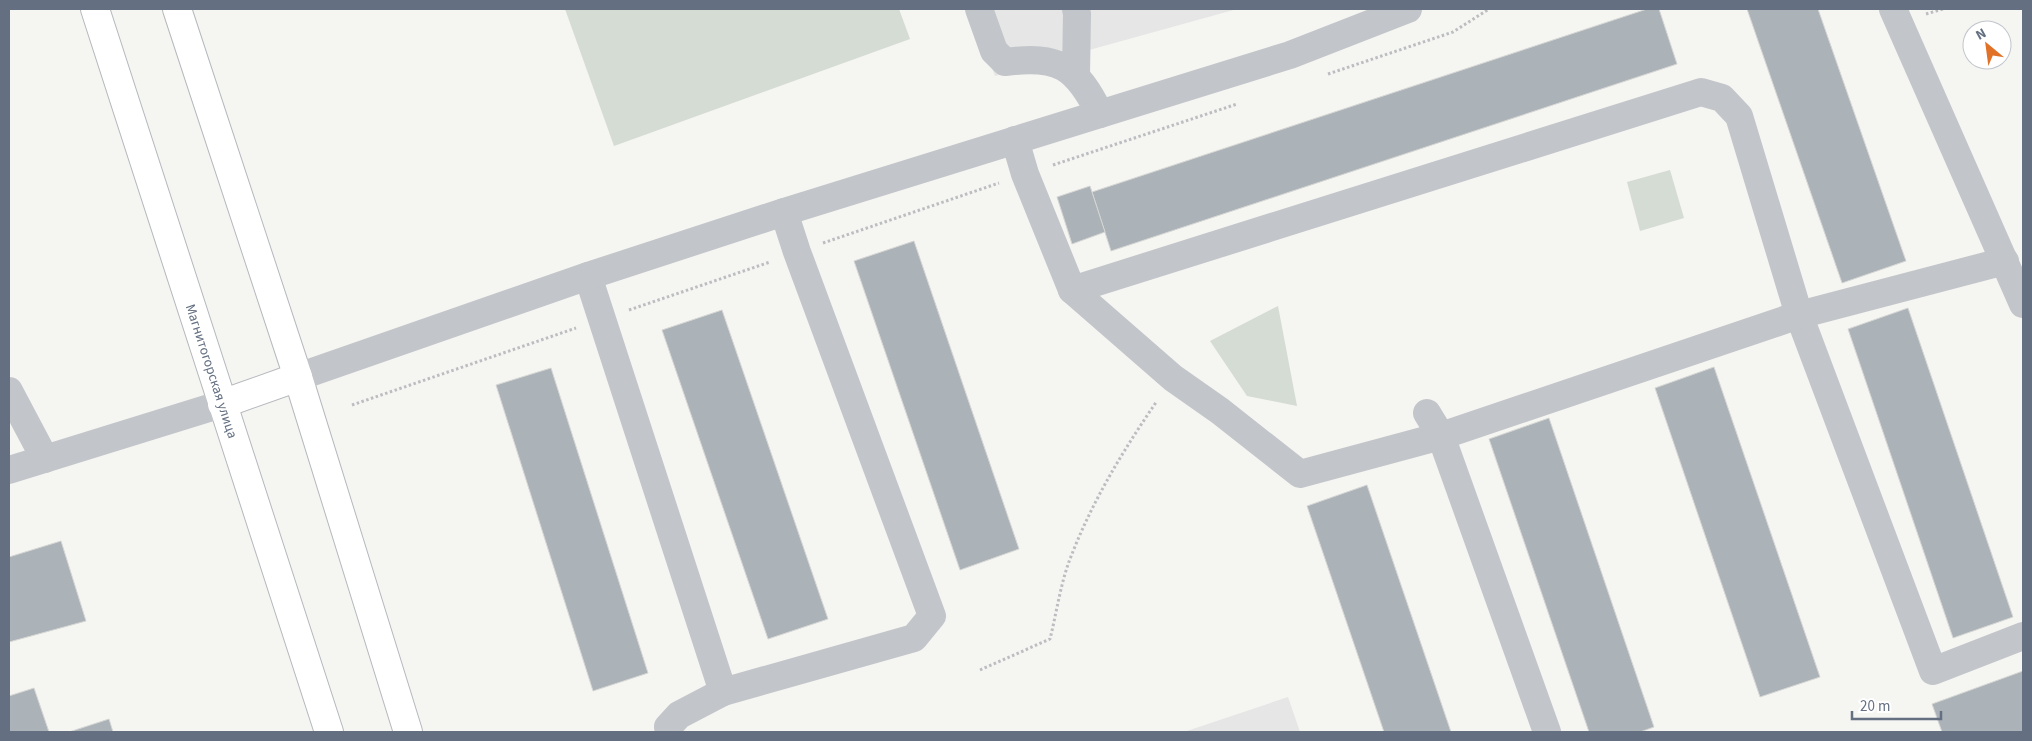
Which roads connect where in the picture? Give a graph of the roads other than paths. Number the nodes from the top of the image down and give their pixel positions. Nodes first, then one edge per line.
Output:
1 (95, 9) edge
2 (177, 9) edge
3 (979, 9) edge
4 (1076, 9) edge
5 (1408, 9) edge
6 (1893, 9) edge
7 (1076, 75) junction
8 (1100, 114) junction
9 (1015, 140) junction
10 (784, 212) junction
11 (2005, 262) junction
12 (588, 276) junction
13 (1072, 290) junction
14 (2023, 304) edge
15 (1799, 315) junction
16 (298, 377) junction
17 (9, 391) edge
18 (222, 404) junction
19 (1427, 413) dead end
20 (1441, 436) junction
21 (45, 459) junction
22 (9, 470) edge
23 (2023, 636) edge
24 (723, 692) junction
25 (329, 732) edge
26 (408, 732) edge
27 (669, 732) edge
28 (1547, 732) edge

1 - 18 main road, Магнитогорская улица
2 - 16 main road
3 - 7 street
4 - 7 street
5 - 8 street
6 - 11 street
7 - 8 street
8 - 9 street
9 - 10 street
9 - 13 street
10 - 12 street
10 - 24 street
11 - 14 street
11 - 15 street
12 - 16 street
12 - 24 street
13 - 15 street
13 - 20 street
15 - 20 street
15 - 23 street
16 - 18 main road
16 - 26 main road
17 - 21 street
18 - 21 street
18 - 25 main road, Магнитогорская улица
19 - 20 street
20 - 28 street
21 - 22 street
24 - 27 street

